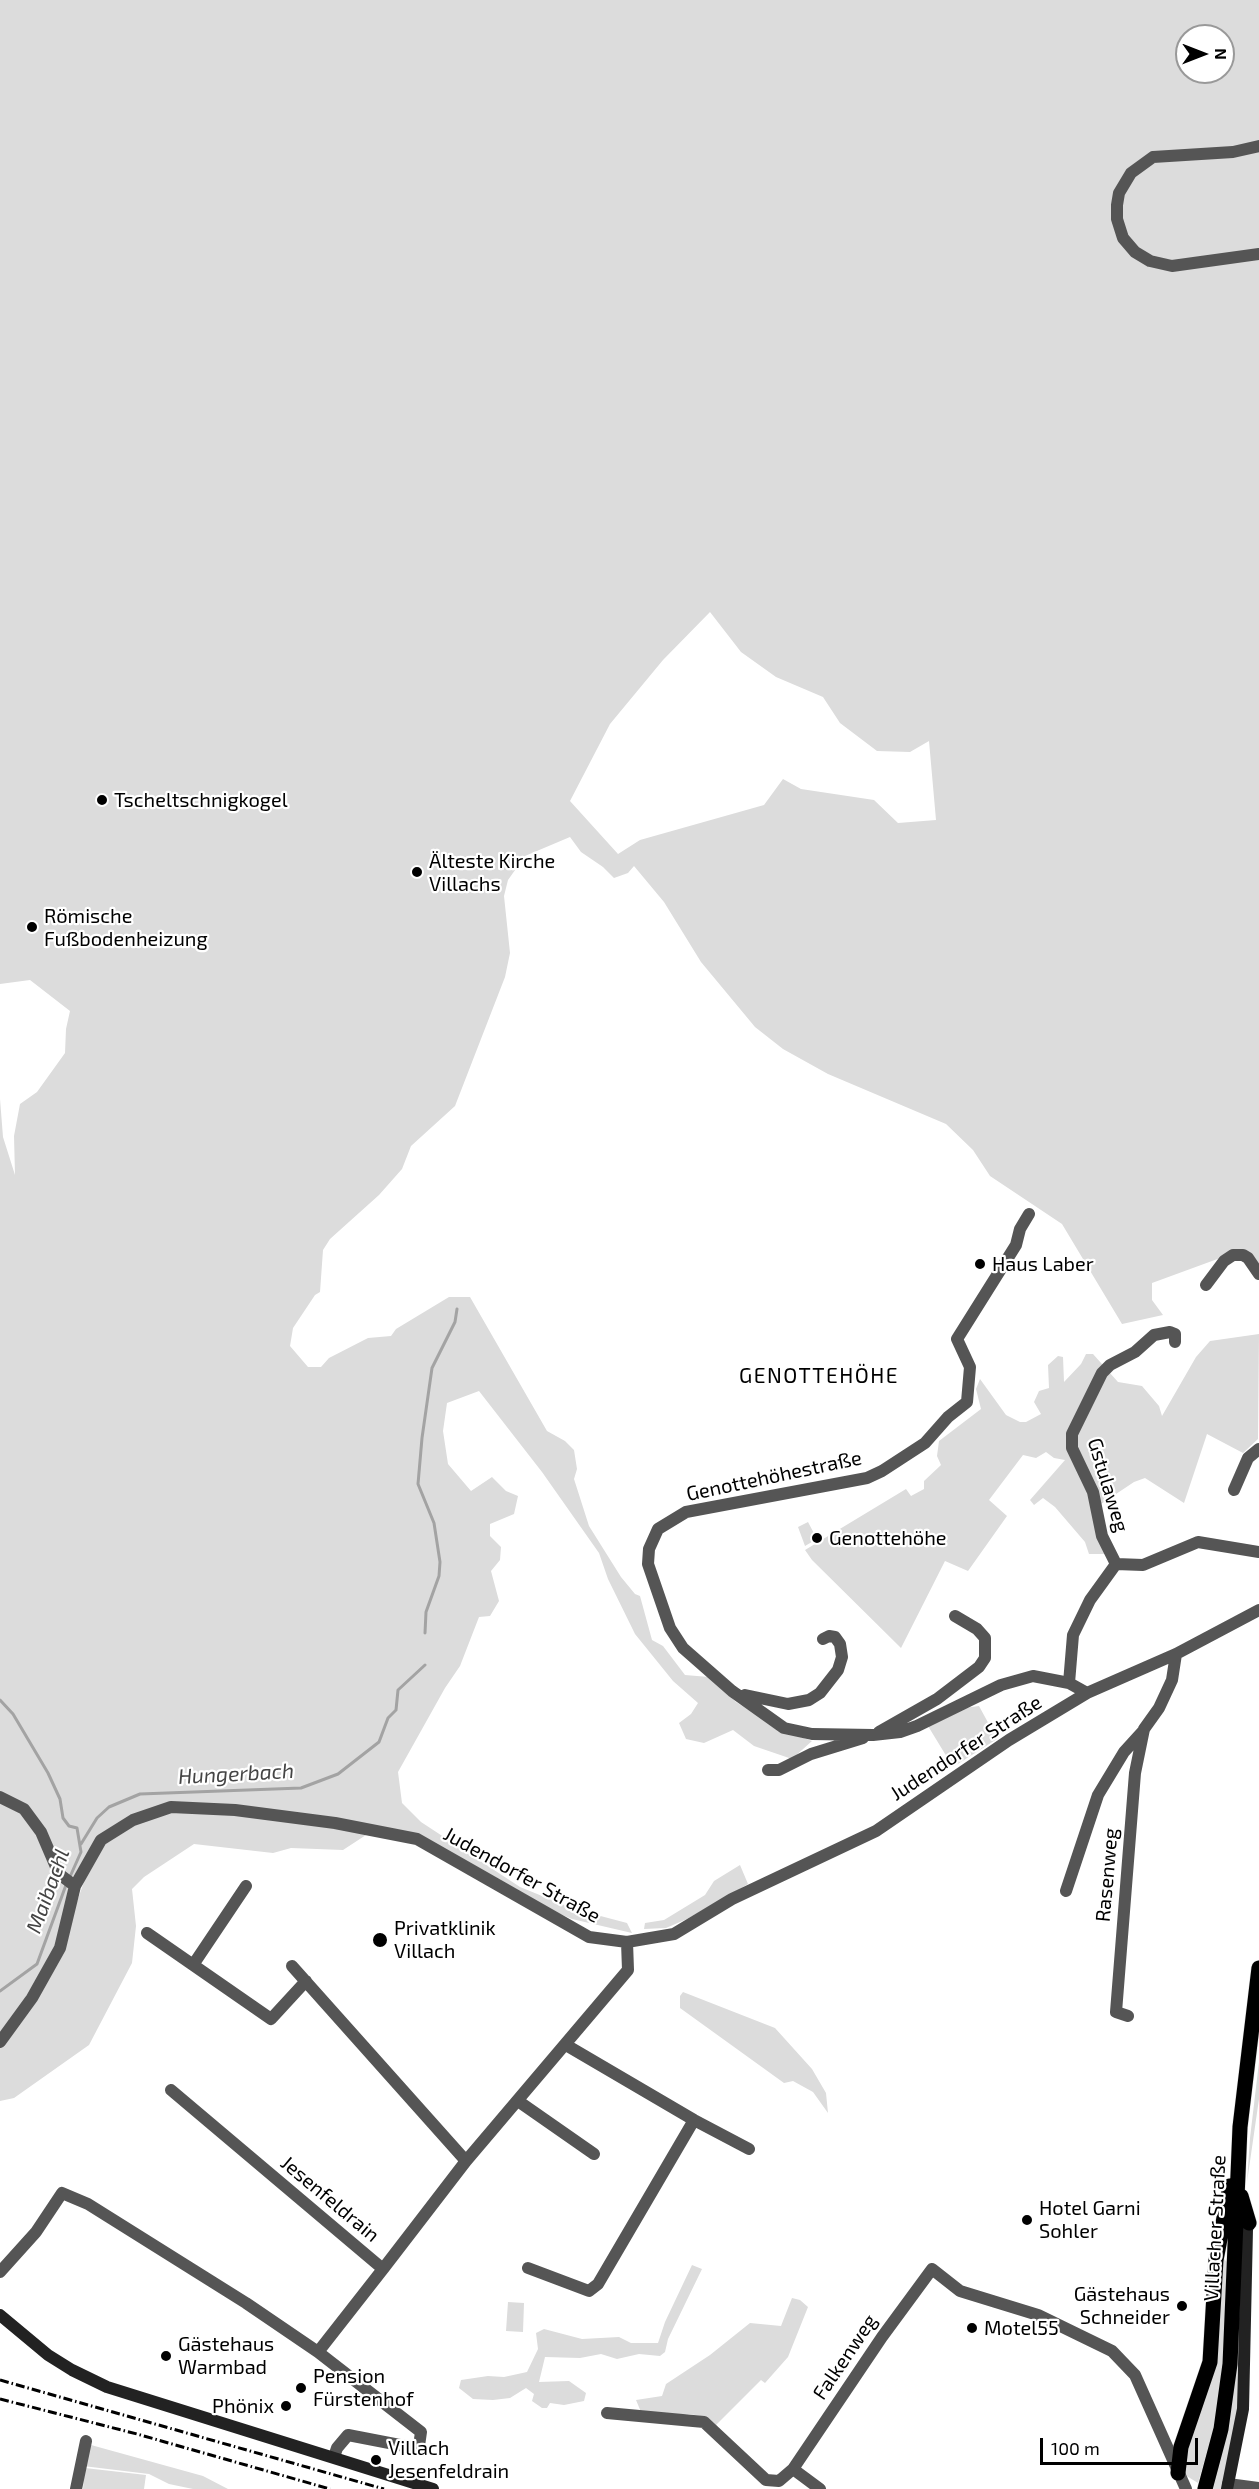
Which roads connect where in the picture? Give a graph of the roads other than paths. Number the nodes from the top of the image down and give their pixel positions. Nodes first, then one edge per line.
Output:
1 (1259, 146) edge
2 (1259, 254) edge
3 (1029, 1214) dead end
4 (1259, 1274) edge
5 (1206, 1285) dead end
6 (1175, 1342) dead end
7 (1259, 1449) edge
8 (1234, 1490) dead end
9 (1259, 1552) edge
10 (1116, 1564) junction
11 (1259, 1610) edge
12 (955, 1616) dead end
13 (823, 1639) dead end
14 (1176, 1654) junction
15 (1070, 1683) junction
16 (732, 1691) junction
17 (1087, 1693) junction
18 (1144, 1729) junction
19 (873, 1735) junction
20 (768, 1770) dead end
21 (0, 1797) edge
22 (70, 1883) junction
23 (246, 1886) dead end
24 (1066, 1891) dead end
25 (147, 1933) dead end
26 (627, 1942) junction
27 (193, 1965) junction
28 (292, 1966) dead end
29 (1259, 1968) edge
30 (306, 1981) junction
31 (1128, 2016) dead end
32 (0, 2042) edge
33 (566, 2044) junction
34 (171, 2090) dead end
35 (518, 2101) junction
36 (694, 2120) junction
37 (1240, 2127) junction
38 (749, 2149) dead end
39 (594, 2154) dead end
40 (466, 2161) junction
41 (1238, 2178) junction
42 (1254, 2220) edge
43 (528, 2268) dead end
44 (383, 2269) junction
45 (0, 2272) edge
46 (0, 2315) edge
47 (318, 2352) junction
48 (607, 2413) dead end
49 (86, 2441) dead end
50 (334, 2457) junction
51 (793, 2469) junction
52 (1178, 2473) junction
53 (1228, 2487) edge
54 (1259, 2488) edge
55 (76, 2489) edge
56 (432, 2489) edge
57 (820, 2489) edge
58 (1186, 2489) edge
59 (1204, 2489) edge

1 - 2 street
3 - 16 street, Genottehöhestraße
4 - 5 street
6 - 10 street, Gstulaweg
7 - 8 street
9 - 10 street
10 - 15 street
11 - 14 street, Judendorfer Straße
12 - 19 street, Genottehöhestraße
13 - 16 street, Genottehöhestraße
14 - 17 street, Judendorfer Straße
14 - 18 street, Rasenweg
15 - 17 street, Genottehöhestraße
15 - 19 street, Genottehöhestraße
16 - 19 street, Genottehöhestraße
17 - 26 street, Judendorfer Straße
18 - 24 street, Rasenweg
18 - 31 street, Rasenweg
19 - 20 street, Genottehöhestraße
21 - 22 street
22 - 26 street, Judendorfer Straße
22 - 32 street, Judendorfer Straße
23 - 27 street
25 - 27 street
26 - 33 street
27 - 30 street
28 - 30 street
29 - 37 main road, Villacher Straße
30 - 40 street
33 - 35 street
33 - 36 street
34 - 44 street, Jesenfeldrain
35 - 39 street
35 - 40 street
36 - 38 street
36 - 43 street
37 - 41 main road, Villacher Straße
37 - 52 main road
40 - 44 street
41 - 42 main road
41 - 59 main road, Villacher Straße
42 - 53 street
44 - 47 street, Jesenfeldrain
45 - 47 street
46 - 50 street
47 - 50 street
48 - 51 street
49 - 55 street
50 - 56 street
51 - 52 street, Falkenweg
51 - 57 street
52 - 58 street
53 - 54 street

